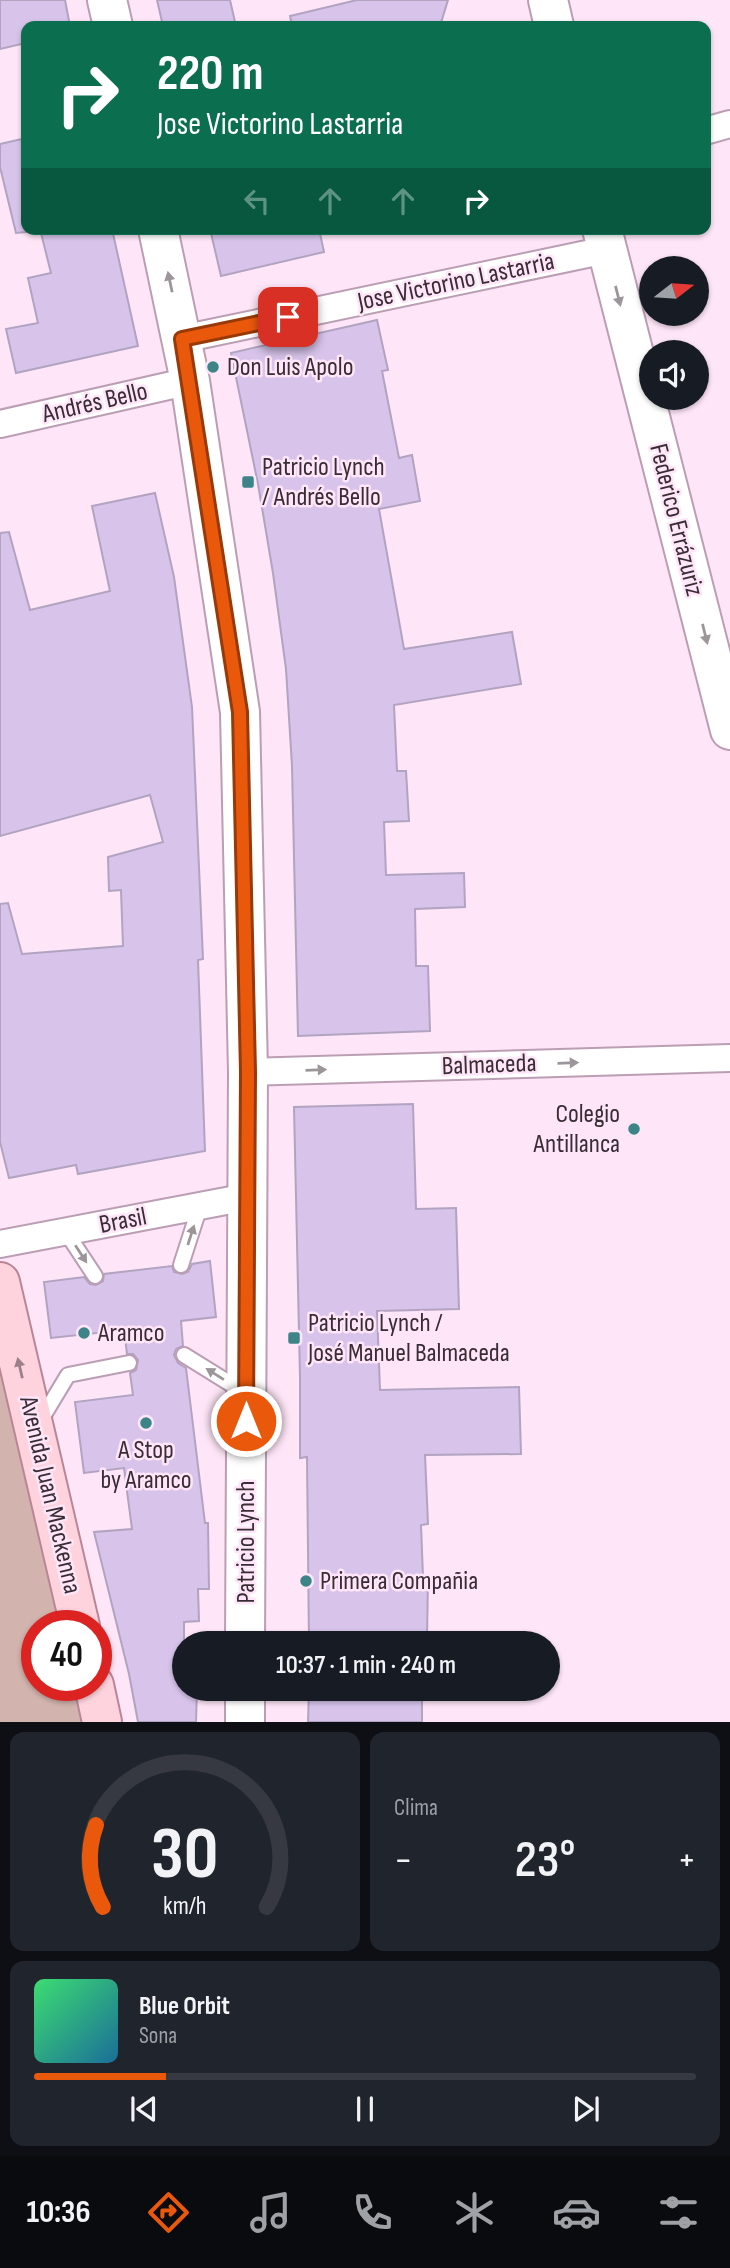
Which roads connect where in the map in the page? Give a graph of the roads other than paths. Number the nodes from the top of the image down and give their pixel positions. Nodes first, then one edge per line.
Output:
1 (107, 0) edge
2 (548, 0) edge
3 (112, 21) edge
4 (553, 21) edge
5 (730, 124) edge
6 (711, 129) edge
7 (159, 235) edge
8 (604, 240) edge
9 (182, 339) junction
10 (190, 381) junction
11 (0, 424) edge
12 (730, 730) edge
13 (730, 1058) edge
14 (248, 1072) junction
15 (247, 1197) junction
16 (200, 1206) junction
17 (66, 1231) junction
18 (0, 1244) edge
19 (181, 1265) dead end
20 (95, 1276) dead end
21 (0, 1282) edge
22 (184, 1355) dead end
23 (129, 1363) dead end
24 (246, 1394) junction
25 (34, 1430) junction
26 (76, 1610) edge
27 (245, 1631) edge
28 (98, 1701) edge
29 (245, 1701) edge
30 (103, 1722) edge
31 (245, 1722) edge

1 - 3 street
2 - 4 street
5 - 6 street
9 -> 7 street, Patricio Lynch
8 - 9 street, Jose Victorino Lastarria
8 -> 12 street, Federico Errázuriz
9 - 10 street, Patricio Lynch
10 - 11 street, Andrés Bello
10 - 14 street, Patricio Lynch
14 -> 13 street, Balmaceda
14 - 15 street, Patricio Lynch
15 - 16 street, Brasil
15 - 24 street, Patricio Lynch
16 - 17 street, Brasil
19 -> 16 lane
17 - 18 street, Brasil
17 -> 20 lane
25 -> 21 main road, Avenida Juan Mackenna
24 -> 22 lane
23 - 25 lane
24 - 27 street, Patricio Lynch
25 - 26 main road, Avenida Juan Mackenna
28 - 30 main road
29 - 31 street

